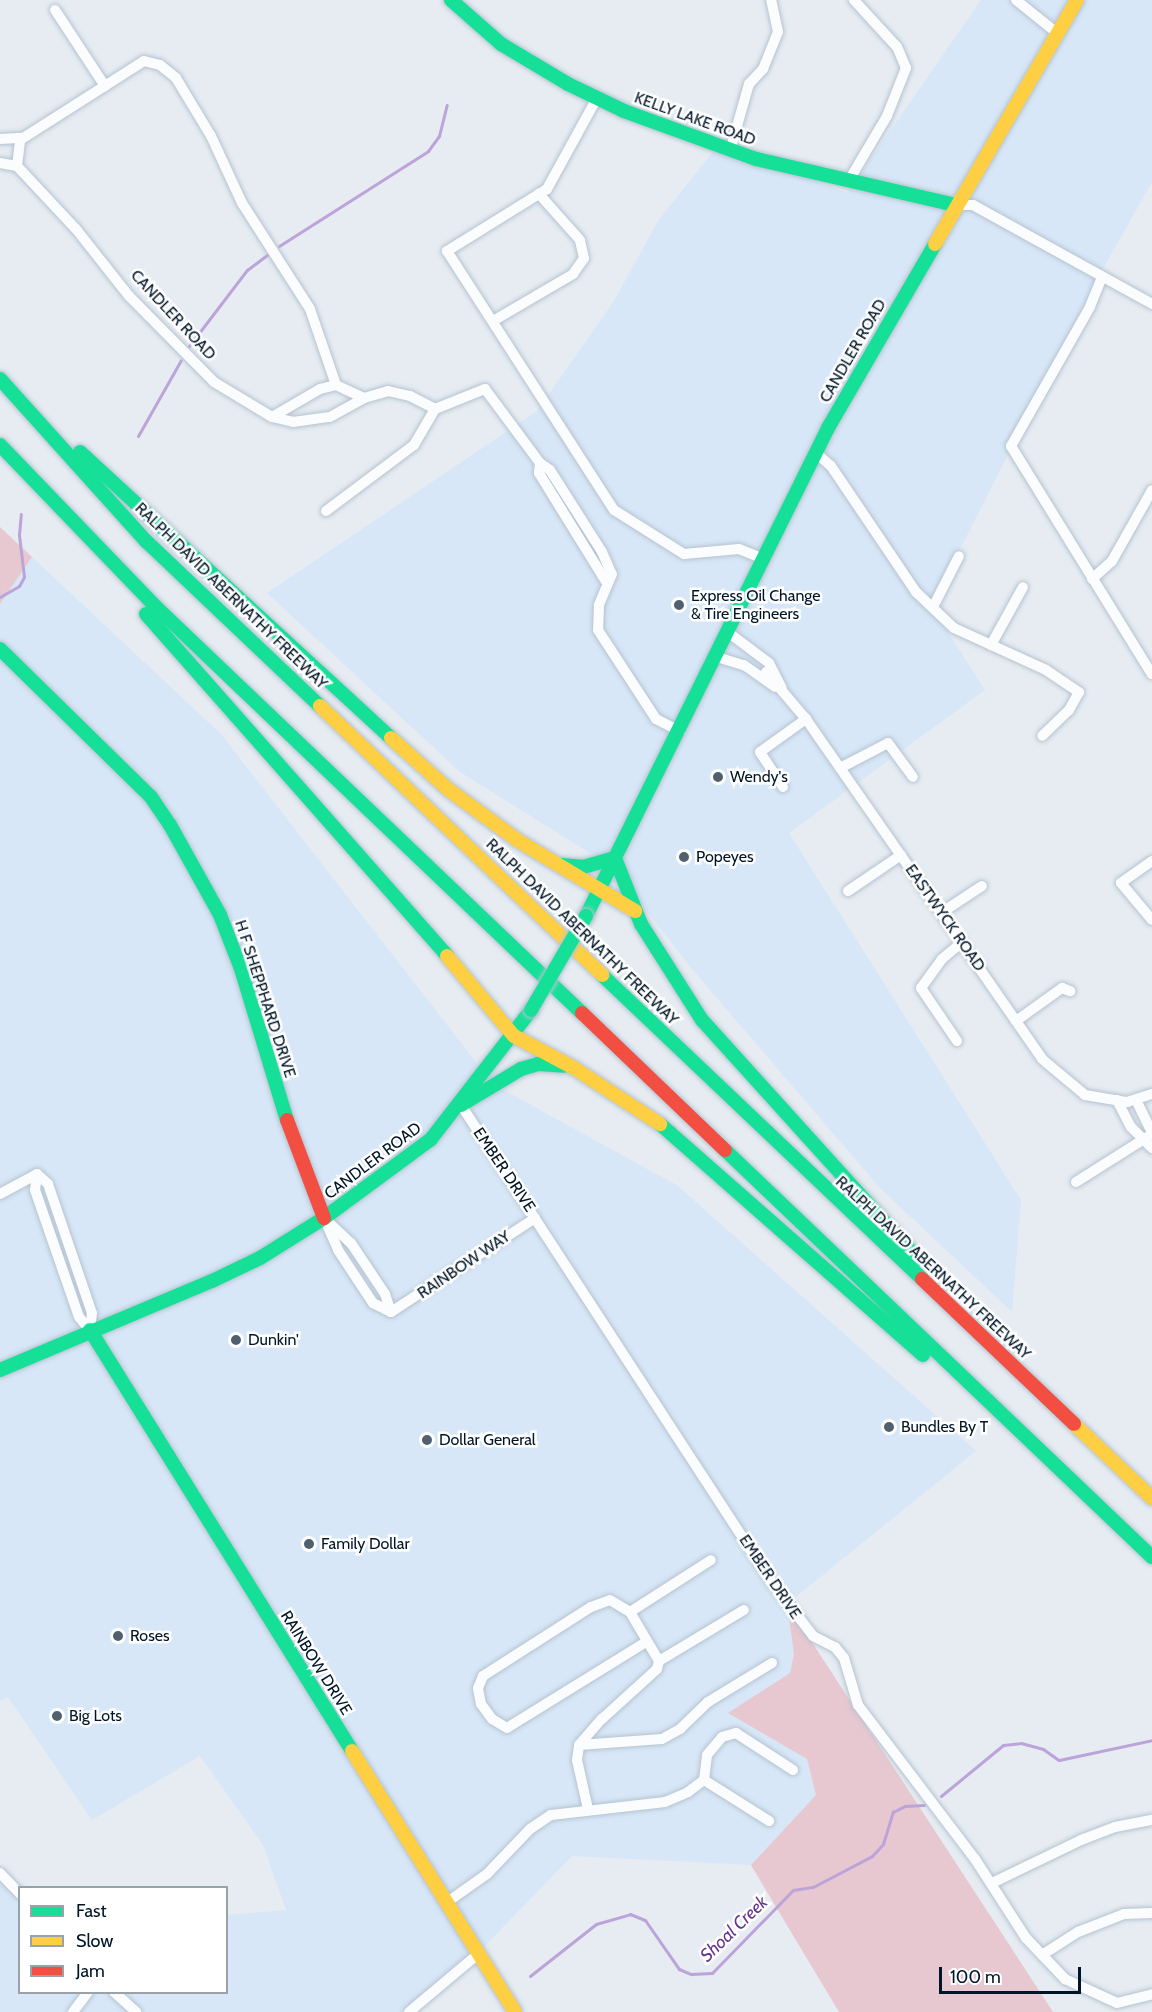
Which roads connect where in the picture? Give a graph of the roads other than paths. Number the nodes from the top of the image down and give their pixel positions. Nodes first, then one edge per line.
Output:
1 (451, 0) edge
2 (771, 0) edge
3 (854, 0) edge
4 (1017, 0) edge
5 (1077, 0) edge
6 (55, 10) dead end
7 (1057, 33) junction
8 (105, 86) junction
9 (597, 98) junction
10 (22, 138) junction
11 (0, 139) edge
12 (730, 151) junction
13 (0, 163) edge
14 (17, 166) junction
15 (848, 182) junction
16 (539, 194) junction
17 (956, 205) junction
18 (1102, 277) junction
19 (1152, 304) edge
20 (493, 321) junction
21 (0, 374) edge
22 (0, 379) edge
23 (336, 385) junction
24 (364, 398) junction
25 (435, 409) junction
26 (273, 417) junction
27 (0, 445) edge
28 (816, 453) junction
29 (29, 477) junction
30 (1152, 490) edge
31 (326, 511) dead end
32 (959, 556) dead end
33 (764, 559) junction
34 (1092, 579) junction
35 (1023, 587) dead end
36 (933, 607) junction
37 (729, 633) junction
38 (991, 645) junction
39 (0, 649) edge
40 (717, 657) junction
41 (764, 670) junction
42 (1152, 674) edge
43 (783, 691) junction
44 (806, 719) junction
45 (680, 731) junction
46 (1042, 736) dead end
47 (840, 768) junction
48 (913, 777) dead end
49 (783, 787) dead end
50 (901, 855) junction
51 (615, 858) junction
52 (1152, 861) edge
53 (558, 864) junction
54 (982, 886) dead end
55 (599, 889) junction
56 (848, 891) dead end
57 (635, 911) junction
58 (942, 913) junction
59 (1152, 920) edge
60 (962, 942) junction
61 (1070, 991) dead end
62 (1017, 1021) junction
63 (514, 1036) junction
64 (957, 1041) dead end
65 (574, 1068) junction
66 (1152, 1094) edge
67 (1117, 1100) junction
68 (1137, 1102) junction
69 (461, 1105) junction
70 (1152, 1134) edge
71 (1147, 1145) edge
72 (1076, 1182) dead end
73 (0, 1194) edge
74 (324, 1218) junction
75 (536, 1218) junction
76 (391, 1312) junction
77 (90, 1330) junction
78 (0, 1370) edge
79 (1062, 1412) junction
80 (1152, 1498) edge
81 (1150, 1556) edge
82 (711, 1560) dead end
83 (744, 1610) dead end
84 (630, 1612) junction
85 (646, 1642) junction
86 (659, 1661) junction
87 (772, 1663) dead end
88 (579, 1745) junction
89 (793, 1770) dead end
90 (704, 1780) junction
91 (588, 1809) junction
92 (1152, 1820) edge
93 (770, 1821) dead end
94 (0, 1873) edge
95 (992, 1883) junction
96 (18, 1892) edge
97 (446, 1903) junction
98 (1152, 1913) edge
99 (478, 1954) junction
100 (1042, 1955) junction
101 (86, 1994) edge
102 (116, 1994) edge
103 (1152, 1994) edge
104 (73, 2012) edge
105 (136, 2012) edge
106 (409, 2012) edge
107 (515, 2012) edge

1 - 9 main road, KELLY LAKE ROAD
2 - 12 street
3 - 15 street
4 - 7 street
5 - 7 main road, CANDLER ROAD
6 - 8 street
7 - 17 main road, CANDLER ROAD
8 - 10 street
8 - 23 street
9 - 12 main road, KELLY LAKE ROAD
9 - 16 street
10 - 11 street
10 - 14 street
12 - 15 main road, KELLY LAKE ROAD
13 - 14 street
14 - 26 street, CANDLER ROAD
15 - 17 main road, KELLY LAKE ROAD
16 - 20 street
16 - 20 street
17 - 18 street
17 - 28 main road, CANDLER ROAD
18 - 19 street
18 - 34 street
20 - 33 street
21 - 53 main road
22 - 79 main road, RALPH DAVID ABERNATHY FREEWAY
23 - 24 street
23 - 26 street
24 - 25 street
24 - 26 street
25 - 31 street
25 - 45 street
27 - 29 main road
28 - 33 main road, CANDLER ROAD
28 - 36 street
29 - 63 main road
29 - 81 main road
30 - 34 street
32 - 36 street
33 - 37 main road, CANDLER ROAD
34 - 42 street
35 - 38 street
36 - 38 street
37 - 40 main road, CANDLER ROAD
37 - 41 street, EASTWYCK ROAD
38 - 46 street
39 - 74 main road, H F SHEPPHARD DRIVE
40 - 41 street, EASTWYCK ROAD
40 - 45 main road, CANDLER ROAD
41 - 43 street, EASTWYCK ROAD
41 - 43 street, EASTWYCK ROAD
43 - 44 street, EASTWYCK ROAD
44 - 47 street, EASTWYCK ROAD
44 - 49 street
45 - 51 main road, CANDLER ROAD
47 - 48 street
47 - 50 street, EASTWYCK ROAD
50 - 56 street
50 - 58 street, EASTWYCK ROAD
51 - 53 main road
51 - 55 main road, CANDLER ROAD
51 - 57 main road
52 - 59 street
53 - 55 main road
54 - 58 street
55 - 57 main road
55 - 63 main road, CANDLER ROAD, bridge
57 - 79 main road
58 - 60 street, EASTWYCK ROAD
60 - 62 street, EASTWYCK ROAD
60 - 64 street
61 - 62 street
62 - 67 street, EASTWYCK ROAD
63 - 65 main road
63 - 69 main road, CANDLER ROAD
65 - 69 main road
65 - 81 main road
66 - 68 street
67 - 68 street, EASTWYCK ROAD
67 - 71 street
68 - 70 street
69 - 74 main road, CANDLER ROAD
69 - 75 street, EMBER DRIVE
70 - 71 street
71 - 72 street
73 - 77 street
74 - 76 street
74 - 76 street
74 - 77 main road, CANDLER ROAD
75 - 76 street, RAINBOW WAY
75 - 95 street, EMBER DRIVE
77 - 78 main road, CANDLER ROAD
77 - 97 main road, RAINBOW DRIVE
79 - 80 main road, RALPH DAVID ABERNATHY FREEWAY
82 - 84 street
83 - 86 street
84 - 85 street
84 - 85 street
85 - 86 street
86 - 88 street
87 - 88 street
88 - 91 street
89 - 90 street
90 - 91 street
90 - 93 street
91 - 97 street
92 - 95 street
94 - 96 street
95 - 100 street, EMBER DRIVE
97 - 99 main road, RAINBOW DRIVE
98 - 100 street
99 - 106 street
99 - 107 main road, RAINBOW DRIVE
100 - 103 street, EMBER DRIVE
101 - 104 street
102 - 105 street

